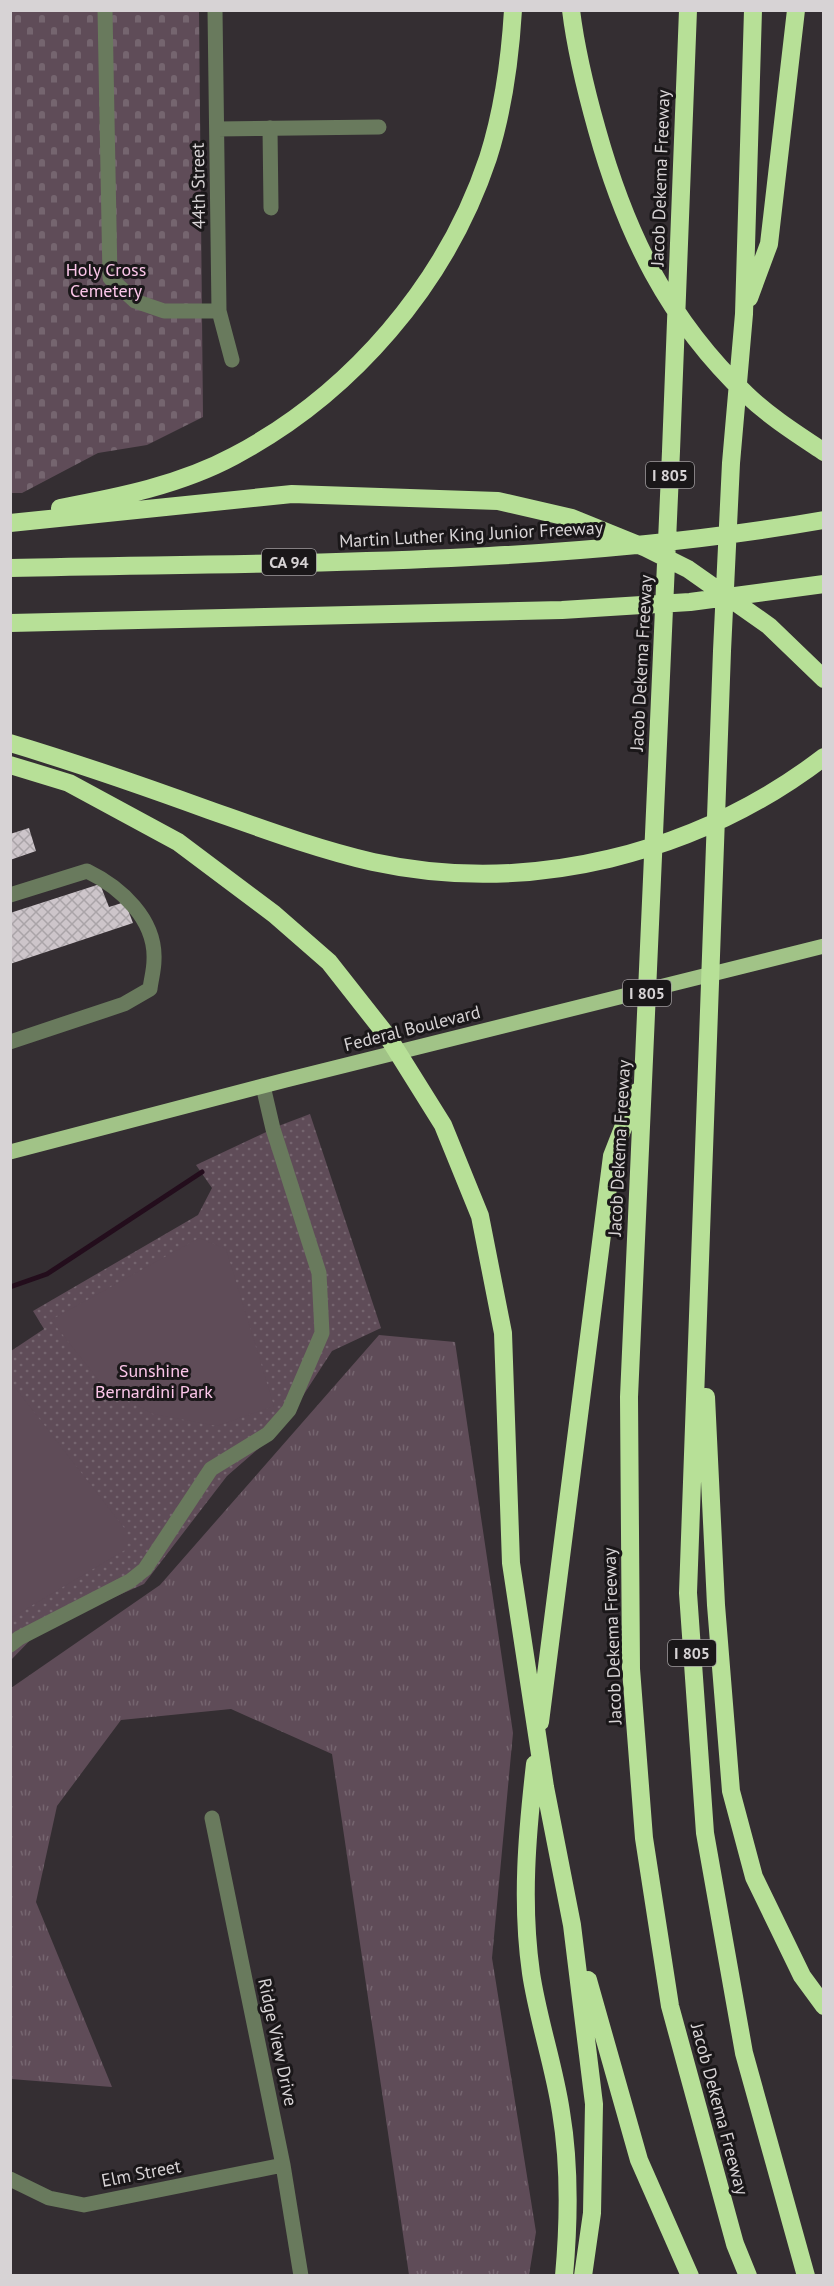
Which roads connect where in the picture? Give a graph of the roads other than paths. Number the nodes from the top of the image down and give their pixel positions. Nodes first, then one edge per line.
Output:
1 (105, 10) edge
2 (215, 10) edge
3 (513, 10) edge
4 (688, 10) edge
5 (753, 10) edge
6 (796, 10) edge
7 (572, 18) edge
8 (379, 127) dead end
9 (270, 128) junction
10 (217, 129) junction
11 (271, 208) dead end
12 (219, 311) junction
13 (744, 314) junction
14 (232, 360) dead end
15 (824, 452) edge
16 (10, 516) edge
17 (824, 520) edge
18 (10, 523) edge
19 (10, 568) edge
20 (824, 584) edge
21 (10, 623) edge
22 (824, 679) edge
23 (10, 743) edge
24 (824, 757) edge
25 (10, 765) edge
26 (10, 895) edge
27 (824, 946) edge
28 (10, 1042) edge
29 (643, 1077) junction
30 (263, 1086) junction
31 (10, 1152) edge
32 (700, 1267) junction
33 (10, 1645) edge
34 (212, 1818) dead end
35 (572, 1925) junction
36 (824, 2006) edge
37 (283, 2165) junction
38 (10, 2179) edge
39 (301, 2276) edge
40 (564, 2276) edge
41 (584, 2276) edge
42 (690, 2276) edge
43 (748, 2276) edge
44 (806, 2276) edge

1 - 12 street
2 - 10 street, 44th Street
3 - 16 highway
4 - 29 highway, Jacob Dekema Freeway / I 805
5 - 13 highway, I 805
6 - 13 highway
7 - 15 highway
8 - 9 street
9 - 10 street
9 - 11 street
10 - 12 street, 44th Street
12 - 14 street, 44th Street
13 - 32 highway, I 805
17 - 19 highway, Martin Luther King Junior Freeway / CA 94
18 - 22 highway
20 - 21 highway
23 - 24 highway
25 - 35 highway
26 - 28 street
27 - 30 main road, Federal Boulevard
29 - 40 highway
29 - 43 highway, Jacob Dekema Freeway / I 805
30 - 31 main road, Federal Boulevard
30 - 33 street
32 - 36 highway
32 - 44 highway, I 805
34 - 37 street, Ridge View Drive
35 - 41 highway
35 - 42 highway
37 - 38 street, Elm Street
37 - 39 street, Ridge View Drive

